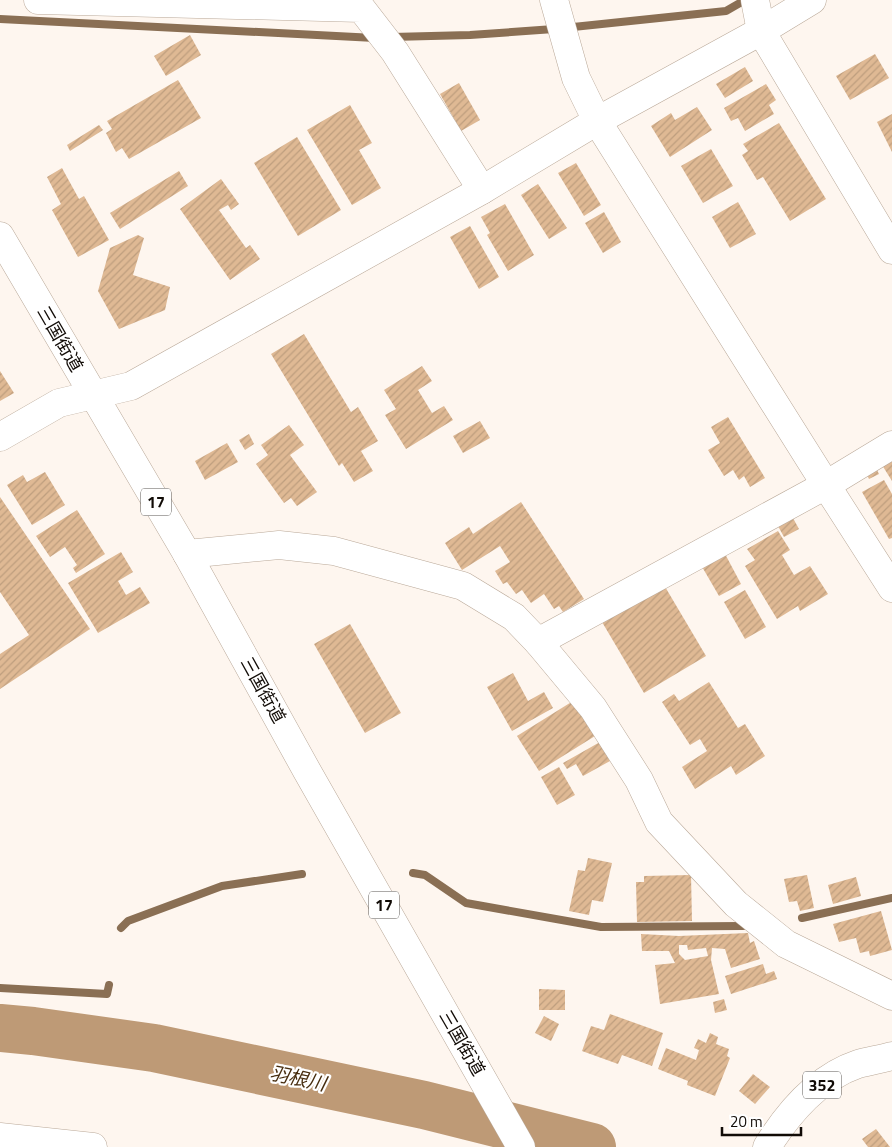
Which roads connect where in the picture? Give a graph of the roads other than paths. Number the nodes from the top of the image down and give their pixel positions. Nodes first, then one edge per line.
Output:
1 (38, 0) edge
2 (554, 0) edge
3 (755, 0) edge
4 (812, 0) edge
5 (762, 32) junction
6 (598, 121) junction
7 (482, 190) junction
8 (0, 236) edge
9 (892, 250) edge
10 (93, 395) junction
11 (0, 437) edge
12 (892, 445) edge
13 (826, 485) junction
14 (187, 554) junction
15 (892, 588) edge
16 (538, 642) junction
17 (892, 996) edge
18 (892, 1056) edge
19 (0, 1138) edge
20 (93, 1147) edge
21 (521, 1147) edge
22 (767, 1147) edge

1 - 7 main road
2 - 6 main road
3 - 5 main road
4 - 5 main road
5 - 6 main road
5 - 9 main road
6 - 7 main road
6 - 13 main road
7 - 10 main road
8 - 10 main road, 三国街道 / 17
10 - 11 main road
10 - 14 main road, 三国街道 / 17
12 - 13 main road
13 - 15 main road
13 - 16 main road
14 - 16 main road
14 - 21 main road, 三国街道 / 17
16 - 17 main road
18 - 22 main road, 352
19 - 20 main road

